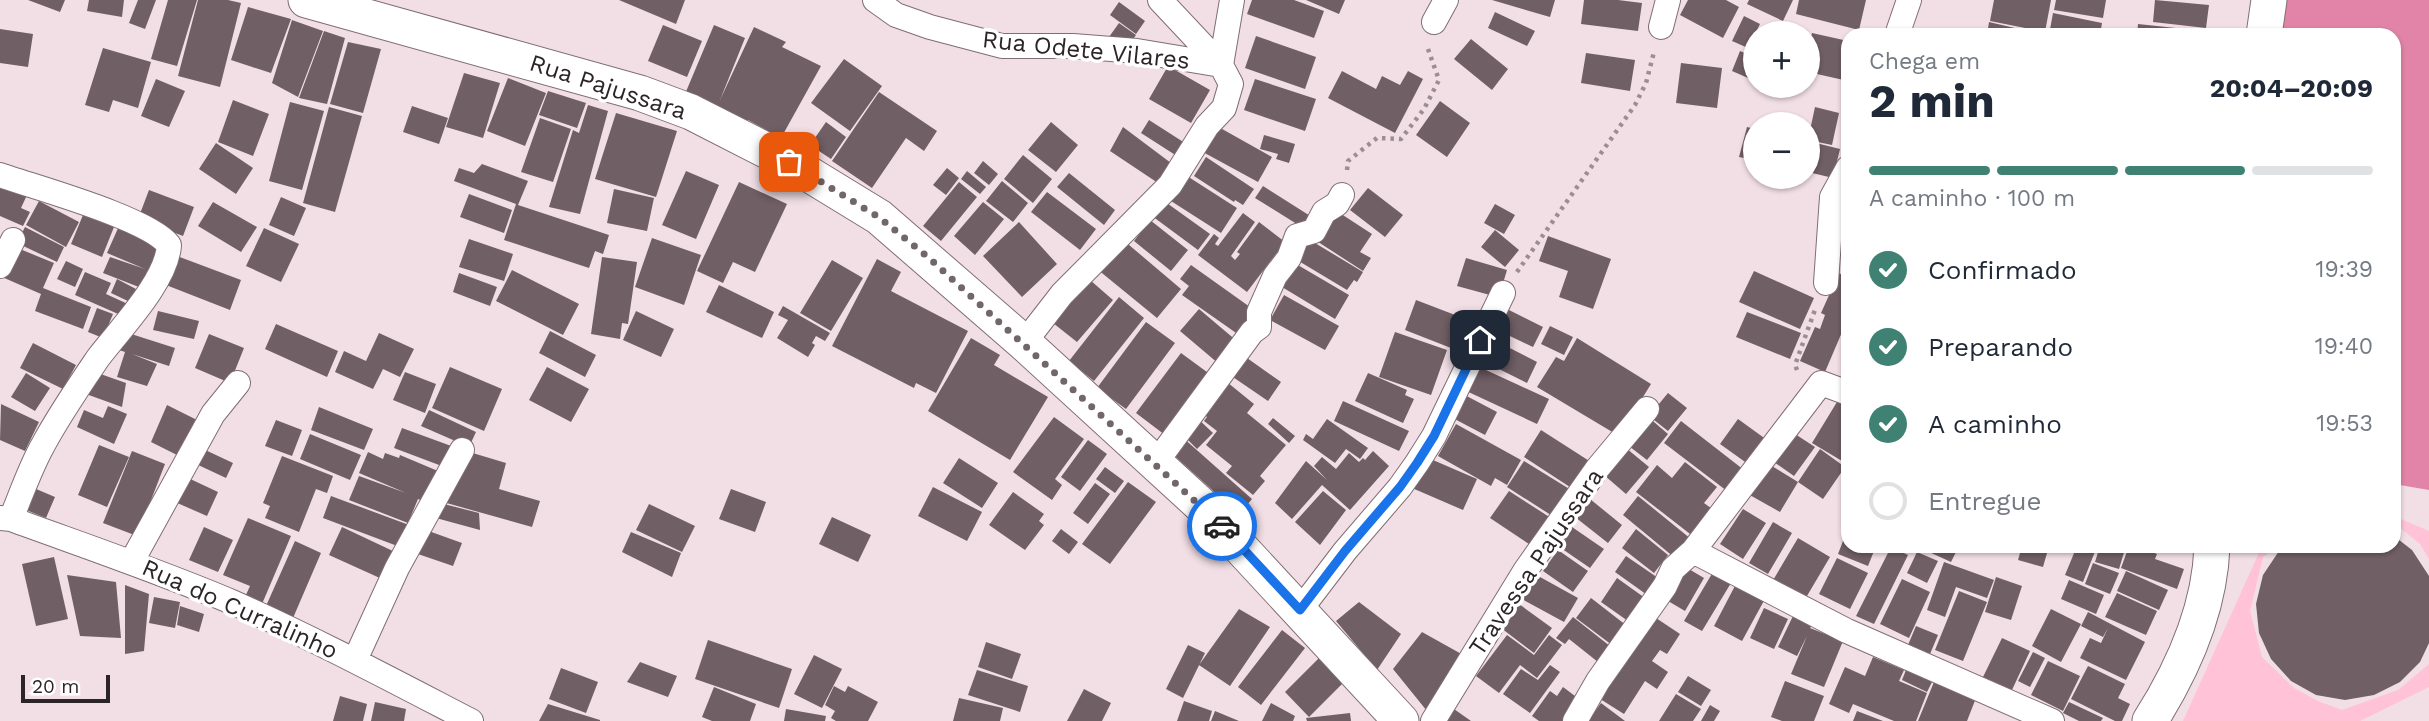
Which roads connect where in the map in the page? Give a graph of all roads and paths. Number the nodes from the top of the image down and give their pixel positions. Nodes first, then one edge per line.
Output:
1 (306, 0) edge
2 (875, 0) edge
3 (1160, 0) edge
4 (1232, 0) edge
5 (1446, 0) edge
6 (1668, 0) edge
7 (1909, 0) edge
8 (2269, 0) edge
9 (385, 7) edge
10 (1434, 22) joint
11 (1661, 27) joint
12 (1899, 28) edge
13 (2265, 28) edge
14 (1221, 65) junction
15 (0, 175) edge
16 (1841, 181) edge
17 (1342, 195) joint
18 (13, 240) dead end
19 (0, 266) edge
20 (1826, 283) joint
21 (1503, 293) joint
22 (1024, 343) junction
23 (238, 383) dead end
24 (1821, 383) junction
25 (1841, 390) edge
26 (1647, 409) dead end
27 (462, 450) dead end
28 (1155, 464) junction
29 (6, 519) edge
30 (1693, 551) junction
31 (2211, 553) edge
32 (132, 562) junction
33 (1300, 610) junction
34 (355, 660) junction
35 (471, 721) edge
36 (1401, 721) edge
37 (1433, 721) edge
38 (1575, 721) edge
39 (2052, 721) edge
40 (2150, 721) edge

1 - 9 main road, Rua Pajussara
2 - 14 street, Rua Odete Vilares
3 - 14 street
4 - 14 street
5 - 10 street
6 - 11 street
7 - 12 street
8 - 13 main road
9 - 22 main road, Rua Pajussara
10 - 17 path
11 - 21 path
14 - 22 street
15 - 29 street
16 - 20 street
17 - 28 street
18 - 19 street
20 - 24 path
21 - 33 street
22 - 28 main road, Rua Pajussara
23 - 32 street
24 - 25 street
24 - 30 street
26 - 37 street, Travessa Pajussara
27 - 34 street
28 - 33 main road, Rua Pajussara
29 - 32 street, Rua do Curralinho
30 - 38 street
30 - 39 street
31 - 40 main road
32 - 34 street, Rua do Curralinho
33 - 36 main road, Rua Pajussara
34 - 35 street, Rua do Curralinho

